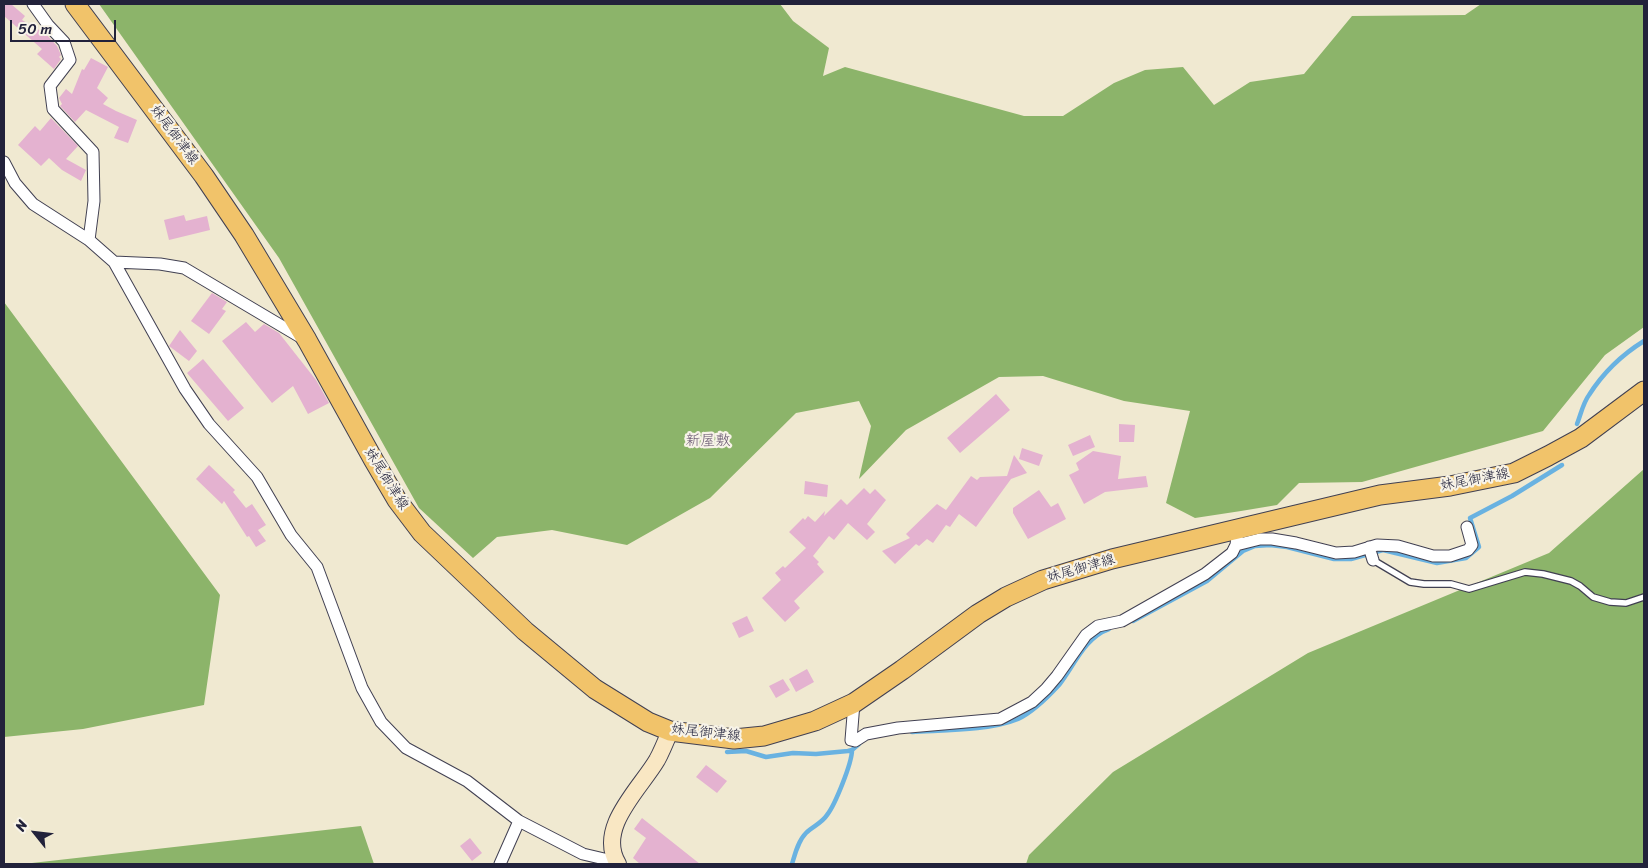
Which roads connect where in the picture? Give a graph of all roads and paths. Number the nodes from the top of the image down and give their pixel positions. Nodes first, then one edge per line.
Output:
1 (33, 4) edge
2 (75, 4) edge
3 (4, 162) edge
4 (90, 240) junction
5 (114, 262) junction
6 (307, 340) junction
7 (1644, 390) edge
8 (1467, 526) dead end
9 (1237, 537) junction
10 (1369, 547) junction
11 (1373, 560) joint
12 (1644, 597) edge
13 (854, 703) junction
14 (670, 731) junction
15 (519, 821) junction
16 (618, 863) edge
17 (500, 864) edge

1 - 4 street
2 - 6 main road, 妹尾御津線
3 - 4 street
4 - 5 street
5 - 6 street
5 - 15 street
6 - 14 main road, 妹尾御津線
7 - 9 main road, 妹尾御津線
8 - 10 street
9 - 10 street
9 - 13 main road, 妹尾御津線
9 - 13 street
10 - 11 street
11 - 12 lane
13 - 14 main road, 妹尾御津線
14 - 16 street
15 - 16 street
15 - 17 street

